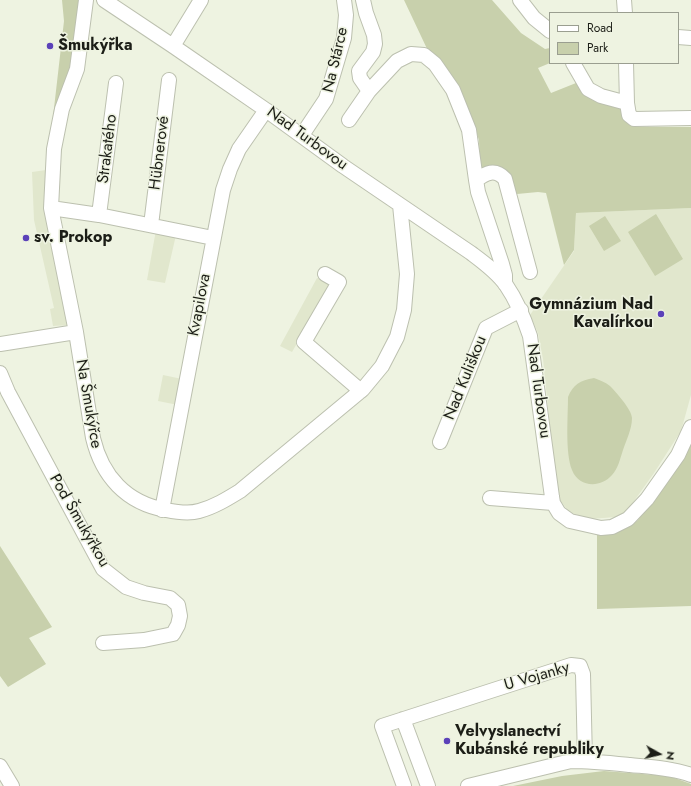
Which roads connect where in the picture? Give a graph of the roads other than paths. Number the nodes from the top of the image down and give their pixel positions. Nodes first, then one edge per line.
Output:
1 (86, 0) edge
2 (104, 0) edge
3 (201, 0) edge
4 (344, 0) edge
5 (363, 0) edge
6 (520, 0) edge
7 (624, 0) edge
8 (625, 12) edge
9 (549, 30) edge
10 (679, 37) edge
11 (691, 38) edge
12 (173, 46) junction
13 (435, 64) joint
14 (574, 64) edge
15 (626, 64) edge
16 (169, 80) dead end
17 (116, 83) dead end
18 (369, 91) junction
19 (627, 103) junction
20 (266, 110) junction
21 (691, 118) edge
22 (349, 120) dead end
23 (302, 135) junction
24 (476, 180) junction
25 (400, 205) junction
26 (51, 208) junction
27 (99, 215) junction
28 (151, 225) junction
29 (213, 238) junction
30 (530, 272) dead end
31 (325, 274) dead end
32 (505, 284) junction
33 (521, 310) junction
34 (76, 332) junction
35 (0, 344) edge
36 (0, 373) edge
37 (361, 391) junction
38 (691, 426) edge
39 (440, 442) dead end
40 (490, 498) dead end
41 (553, 503) junction
42 (162, 510) junction
43 (103, 643) dead end
44 (403, 719) junction
45 (585, 761) junction
46 (0, 766) edge
47 (691, 775) edge
48 (12, 786) edge
49 (404, 786) edge
50 (428, 786) edge
51 (468, 786) edge

1 - 26 street, Na Šmukýřce
2 - 12 street, Nad Turbovou
3 - 12 street
4 - 23 street, Na Stárce
5 - 18 street, Na Stárce
6 - 9 street
7 - 8 street
10 - 11 street
12 - 20 street, Nad Turbovou
13 - 18 street, Na Stárce
13 - 24 street, Nad Turbovou
14 - 19 street
15 - 19 street
16 - 28 street, Hübnerové
17 - 27 street, Strakatého
18 - 22 street, Na Stárce
19 - 21 street
20 - 23 street, Nad Turbovou
20 - 29 street, Kvapilova
23 - 25 street, Nad Turbovou
24 - 30 street
24 - 32 street, Nad Turbovou
25 - 32 street, Nad Turbovou
25 - 37 street, Na Šmukýřce
26 - 27 street
26 - 34 street, Na Šmukýřce
27 - 28 street
28 - 29 street
29 - 42 street, Kvapilova
31 - 37 street
32 - 33 street, Nad Turbovou
33 - 39 street, Nad Kuliškou
33 - 41 street, Nad Turbovou
34 - 35 street
34 - 42 street, Na Šmukýřce
36 - 43 street, Pod Šmukýřkou
37 - 42 street, Na Šmukýřce
38 - 41 street
40 - 41 street
44 - 45 street, U Vojanky
44 - 49 street, U Vojanky
44 - 50 street
45 - 47 street
45 - 51 street
46 - 48 street

